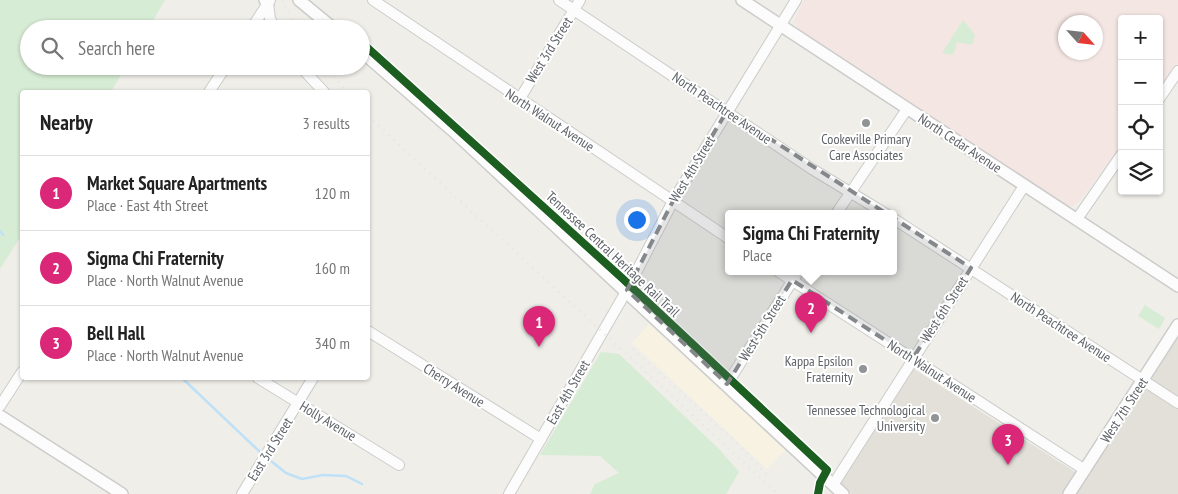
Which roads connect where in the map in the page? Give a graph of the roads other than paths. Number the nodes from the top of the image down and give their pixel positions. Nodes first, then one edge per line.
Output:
1 (299, 0) edge
2 (559, 0) edge
3 (580, 0) edge
4 (742, 0) edge
5 (796, 0) edge
6 (268, 1) edge
7 (377, 1) edge
8 (574, 10) junction
9 (256, 20) edge
10 (271, 20) edge
11 (323, 20) edge
12 (781, 26) junction
13 (370, 60) edge
14 (1178, 71) edge
15 (220, 75) edge
16 (308, 75) edge
17 (210, 90) edge
18 (322, 90) edge
19 (1163, 93) edge
20 (518, 100) junction
21 (907, 109) junction
22 (727, 111) junction
23 (1118, 160) edge
24 (1024, 186) junction
25 (851, 192) junction
26 (673, 201) junction
27 (839, 210) edge
28 (880, 210) edge
29 (1077, 219) junction
30 (897, 221) edge
31 (725, 236) edge
32 (971, 268) junction
33 (795, 276) edge
34 (1178, 286) edge
35 (627, 290) junction
36 (1178, 325) edge
37 (370, 332) edge
38 (913, 358) junction
39 (20, 375) edge
40 (261, 380) edge
41 (312, 380) edge
42 (1143, 380) junction
43 (726, 384) junction
44 (298, 403) junction
45 (1178, 403) edge
46 (0, 406) edge
47 (0, 416) edge
48 (541, 439) junction
49 (399, 465) dead end
50 (1085, 470) junction
51 (832, 485) junction
52 (122, 494) edge
53 (242, 494) edge
54 (509, 494) edge
55 (843, 494) edge
56 (1069, 494) edge

1 - 11 street
2 - 8 street, North Peachtree Avenue
3 - 8 street, West 3rd Street
4 - 12 street, North Cedar Avenue
5 - 12 street, West 4th Street
6 - 9 street
6 - 10 street
7 - 20 street, North Walnut Avenue
8 - 20 street, West 3rd Street
8 - 22 street, North Peachtree Avenue
12 - 21 street, North Cedar Avenue
12 - 22 street, West 4th Street
13 - 35 street
14 - 19 street
15 - 17 street
16 - 18 street
20 - 26 street, North Walnut Avenue
21 - 24 street, North Cedar Avenue
21 - 25 street
22 - 25 street, North Peachtree Avenue
22 - 26 street, West 4th Street
23 - 29 street
24 - 29 street, North Cedar Avenue
24 - 32 street, West 6th Street
25 - 27 street
25 - 28 street, North Peachtree Avenue
26 - 31 street, North Walnut Avenue
26 - 35 street, West 4th Street
29 - 34 street, North Cedar Avenue
30 - 32 street, North Peachtree Avenue
32 - 38 street, West 6th Street
32 - 42 street, North Peachtree Avenue
33 - 38 street, North Walnut Avenue
33 - 43 street, West 5th Street
35 - 43 street
35 - 48 street, East 4th Street
36 - 42 street, West 7th Street
37 - 48 street, Cherry Avenue
38 - 50 street, North Walnut Avenue
38 - 51 street, West 6th Street
39 - 46 street
40 - 44 street, Holly Avenue
41 - 44 street, East 3rd Street
42 - 45 street, North Peachtree Avenue
42 - 50 street, West 7th Street
43 - 51 street
44 - 49 street, Holly Avenue
44 - 53 street, East 3rd Street
47 - 52 street
48 - 54 street, East 4th Street
50 - 56 street, West 7th Street
51 - 55 street

